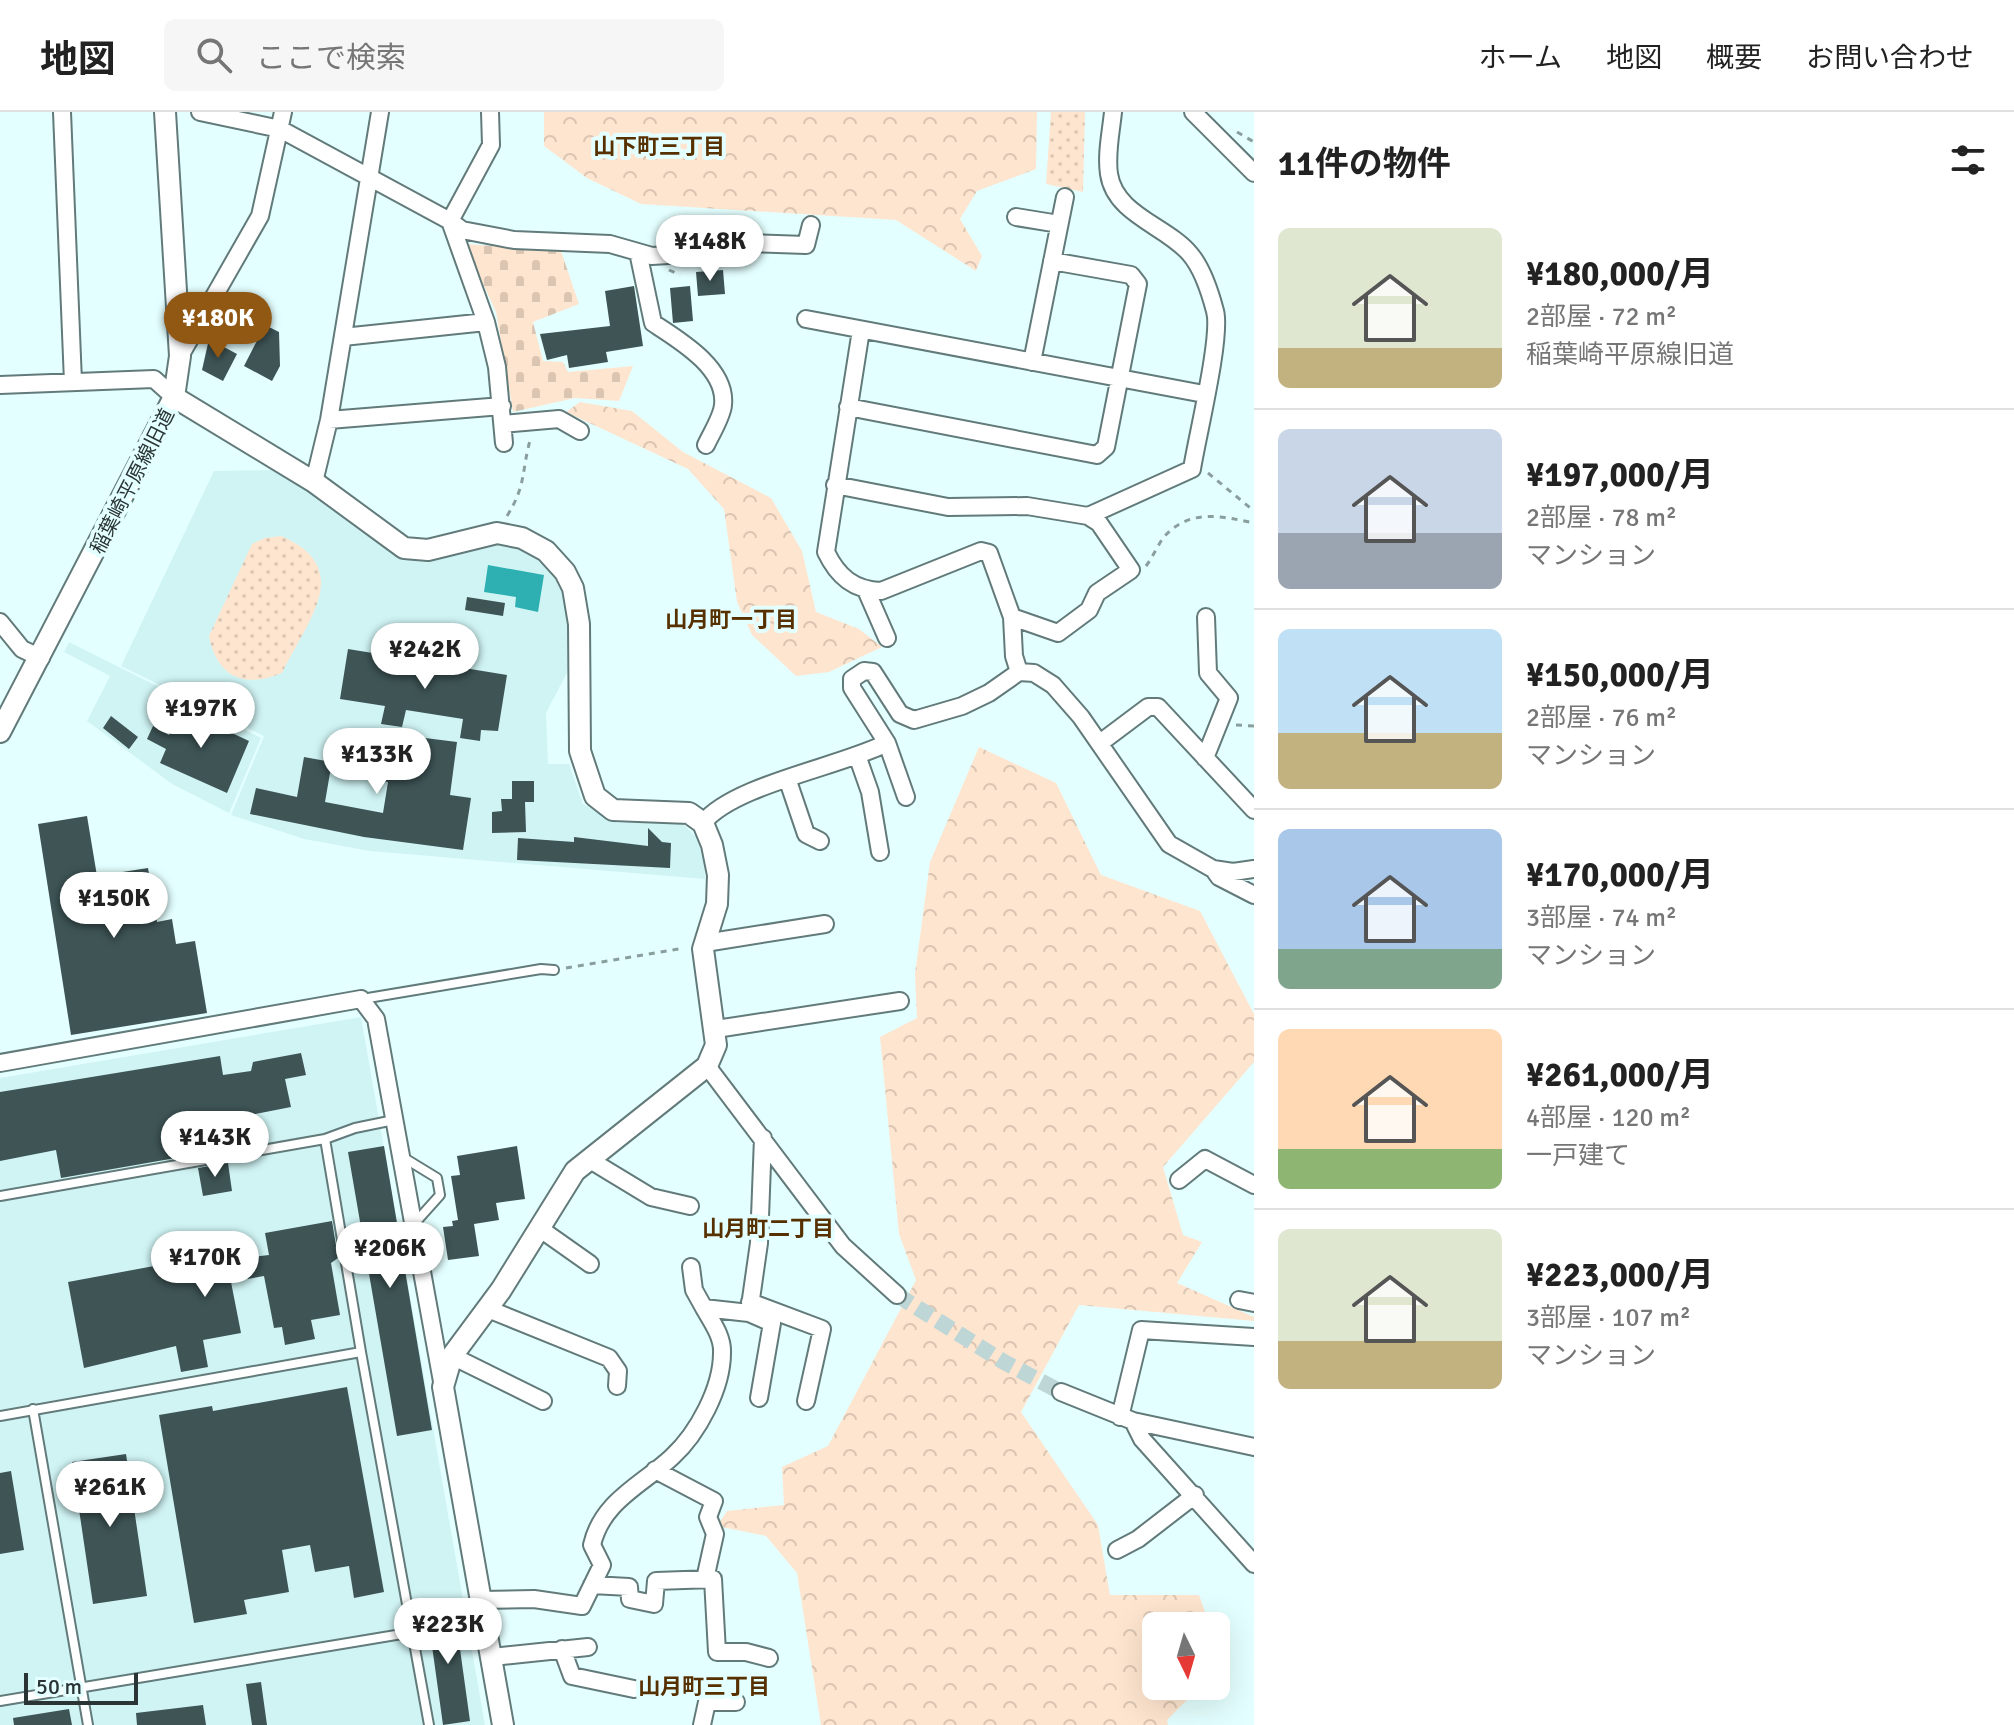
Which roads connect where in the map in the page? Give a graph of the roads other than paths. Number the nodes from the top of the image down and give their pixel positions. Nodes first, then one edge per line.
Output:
1 (62, 112) edge
2 (165, 112) edge
3 (200, 112) edge
4 (283, 112) edge
5 (380, 112) edge
6 (490, 112) edge
7 (1113, 112) edge
8 (1193, 112) edge
9 (280, 129) junction
10 (1254, 173) edge
11 (367, 176) junction
12 (1065, 197) dead end
13 (1016, 217) dead end
14 (450, 221) junction
15 (1059, 224) junction
16 (811, 225) dead end
17 (638, 252) junction
18 (1052, 261) junction
19 (806, 319) dead end
20 (486, 322) junction
21 (861, 330) junction
22 (343, 337) junction
23 (180, 356) junction
24 (1032, 362) junction
25 (1118, 379) junction
26 (73, 382) junction
27 (0, 385) edge
28 (1204, 394) junction
29 (174, 397) junction
30 (502, 406) junction
31 (848, 407) junction
32 (721, 409) junction
33 (329, 420) junction
34 (703, 423) dead end
35 (503, 424) junction
36 (580, 431) dead end
37 (504, 443) dead end
38 (706, 445) dead end
39 (314, 482) junction
40 (835, 485) junction
41 (1088, 516) junction
42 (866, 590) junction
43 (1012, 617) junction
44 (1206, 617) dead end
45 (0, 622) edge
46 (887, 638) dead end
47 (41, 658) junction
48 (1019, 672) junction
49 (1, 729) edge
50 (887, 743) junction
51 (1100, 743) junction
52 (858, 758) junction
53 (1205, 758) junction
54 (788, 781) junction
55 (906, 797) dead end
56 (1254, 810) edge
57 (703, 823) junction
58 (820, 841) dead end
59 (880, 852) dead end
60 (1213, 869) junction
61 (1254, 869) edge
62 (1252, 897) edge
63 (825, 924) dead end
64 (704, 944) junction
65 (554, 970) road end
66 (361, 999) junction
67 (900, 1001) dead end
68 (716, 1029) junction
69 (0, 1063) edge
70 (707, 1066) junction
71 (394, 1120) junction
72 (763, 1138) junction
73 (325, 1139) junction
74 (401, 1156) junction
75 (590, 1160) junction
76 (1179, 1180) dead end
77 (1254, 1185) edge
78 (0, 1196) edge
79 (690, 1206) dead end
80 (413, 1225) junction
81 (539, 1228) junction
82 (590, 1264) dead end
83 (691, 1267) dead end
84 (897, 1295) tunnel mouth
85 (749, 1307) junction
86 (704, 1308) junction
87 (488, 1309) junction
88 (1254, 1337) edge
89 (361, 1352) junction
90 (452, 1356) junction
91 (617, 1386) dead end
92 (443, 1387) junction
93 (1061, 1392) tunnel mouth
94 (759, 1398) dead end
95 (543, 1401) dead end
96 (806, 1401) dead end
97 (33, 1409) junction
98 (0, 1416) edge
99 (1126, 1419) junction
100 (1254, 1447) edge
101 (655, 1470) junction
102 (1195, 1495) junction
103 (1248, 1547) edge
104 (1117, 1550) dead end
105 (1254, 1564) edge
106 (705, 1579) junction
107 (592, 1585) junction
108 (482, 1600) junction
109 (414, 1632) junction
110 (588, 1647) dead end
111 (562, 1649) junction
112 (492, 1657) junction
113 (769, 1658) dead end
114 (82, 1689) junction
115 (634, 1689) dead end
116 (0, 1701) edge
117 (736, 1702) dead end
118 (88, 1725) edge
119 (429, 1725) edge
120 (503, 1725) edge
121 (702, 1725) edge

1 - 26 street
2 - 23 street, 稲葉崎平原線旧道
3 - 9 street
4 - 9 street
5 - 11 street
6 - 14 street
7 - 28 street
8 - 10 street
9 - 11 street
9 - 23 street
11 - 14 street
11 - 22 street
12 - 15 street
13 - 15 street
14 - 17 street
14 - 20 street
15 - 18 street
16 - 17 street
17 - 32 street
18 - 24 street
18 - 25 street
19 - 21 street
20 - 22 street
20 - 30 street
21 - 24 street
21 - 31 street
22 - 33 street
23 - 29 street, 稲葉崎平原線旧道
24 - 25 street
25 - 28 street
25 - 31 street
26 - 27 street
26 - 29 street
28 - 41 street
29 - 39 street
29 - 47 street, 稲葉崎平原線旧道
30 - 33 street
30 - 35 street
31 - 40 street
32 - 34 street
32 - 38 street
33 - 39 street
35 - 36 street
35 - 37 street
39 - 57 street
40 - 41 street
40 - 42 street
41 - 43 street
42 - 43 street
42 - 46 street
43 - 48 street
44 - 53 street
45 - 47 street
47 - 49 street, 稲葉崎平原線旧道
48 - 50 street
48 - 51 street
50 - 52 street
50 - 55 street
51 - 53 street
51 - 60 street
52 - 54 street
52 - 59 street
53 - 56 street
54 - 57 street
54 - 58 street
57 - 64 street
60 - 61 street
60 - 62 street
63 - 64 street
64 - 68 street
65 - 66 lane
66 - 69 street
66 - 71 street
67 - 68 street
68 - 70 street
70 - 72 street
70 - 75 street
71 - 73 lane
71 - 74 street
72 - 84 street
72 - 85 street
73 - 78 lane
73 - 89 lane
74 - 80 street
74 - 80 lane
75 - 79 street
75 - 81 street
76 - 77 street
80 - 92 street
81 - 82 street
81 - 87 street
83 - 86 street
85 - 86 street
85 - 94 street
85 - 96 street
86 - 101 street
87 - 90 street
87 - 91 street
88 - 99 street
89 - 97 lane
89 - 109 lane
90 - 92 street
90 - 95 street
92 - 108 street
93 - 99 street
97 - 98 lane
97 - 114 lane
99 - 100 street
99 - 102 street
101 - 106 street
101 - 107 street
102 - 103 street
102 - 104 street
103 - 105 street
106 - 107 street
106 - 113 street
107 - 108 street
108 - 112 street
109 - 114 lane
109 - 119 lane
110 - 111 street
111 - 112 street
111 - 115 street
112 - 120 street
114 - 116 lane
114 - 118 lane
117 - 121 street

